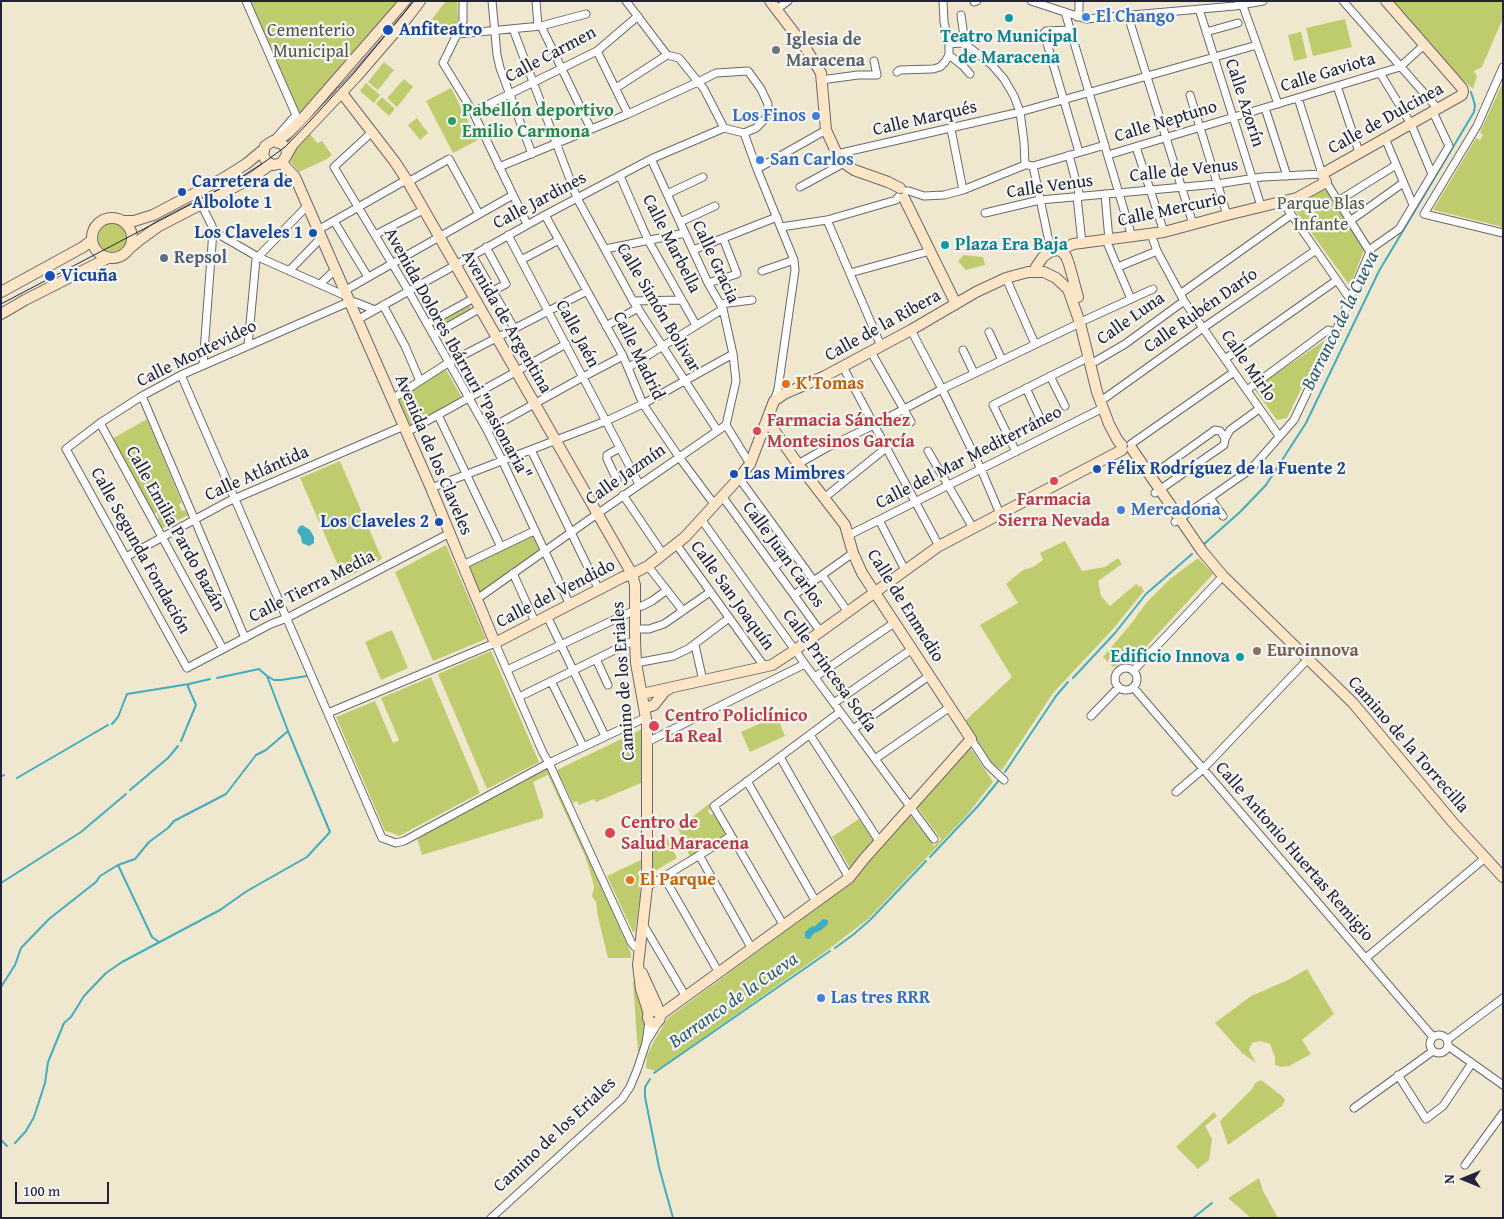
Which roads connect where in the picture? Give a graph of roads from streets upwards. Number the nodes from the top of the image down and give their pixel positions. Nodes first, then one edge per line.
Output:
1 (246, 1) edge
2 (405, 1) edge
3 (420, 1) edge
4 (463, 1) edge
5 (492, 1) edge
6 (536, 1) edge
7 (626, 1) edge
8 (788, 1) edge
9 (943, 1) edge
10 (1031, 1) edge
11 (1079, 1) edge
12 (1263, 1) edge
13 (1343, 1) edge
14 (1386, 1) edge
15 (1235, 4) edge
16 (774, 5) edge
17 (1243, 6) junction
18 (1199, 9) junction
19 (1065, 12) junction
20 (586, 14) dead end
21 (961, 15) dead end
22 (638, 16) junction
23 (1128, 16) junction
24 (1077, 17) junction
25 (1238, 23) dead end
26 (540, 26) junction
27 (513, 29) junction
28 (494, 30) junction
29 (1070, 30) junction
30 (1206, 32) junction
31 (458, 34) junction
32 (949, 44) junction
33 (964, 44) junction
34 (1257, 45) junction
35 (1424, 45) junction
36 (598, 51) junction
37 (949, 55) junction
38 (667, 56) junction
39 (1214, 57) junction
40 (874, 61) dead end
41 (1400, 66) junction
42 (1503, 68) edge
43 (562, 69) junction
44 (897, 72) dead end
45 (1380, 73) junction
46 (970, 74) dead end
47 (1147, 76) junction
48 (821, 80) junction
49 (698, 82) junction
50 (534, 83) junction
51 (1337, 86) junction
52 (616, 88) junction
53 (341, 92) junction
54 (1089, 92) junction
55 (511, 94) junction
56 (1190, 95) dead end
57 (1298, 98) junction
58 (1063, 100) junction
59 (1278, 104) junction
60 (1265, 108) junction
61 (1435, 110) junction
62 (474, 112) junction
63 (1020, 112) junction
64 (628, 114) junction
65 (1233, 118) junction
66 (1411, 124) junction
67 (724, 128) junction
68 (1200, 128) junction
69 (591, 129) junction
70 (951, 129) junction
71 (826, 130) junction
72 (372, 132) junction
73 (744, 133) junction
74 (1166, 138) junction
75 (1385, 138) junction
76 (275, 141) junction
77 (557, 143) junction
78 (1105, 145) junction
79 (1136, 147) junction
80 (263, 150) junction
81 (1079, 152) junction
82 (1359, 152) junction
83 (532, 154) junction
84 (837, 154) junction
85 (1069, 155) junction
86 (1108, 155) junction
87 (285, 158) junction
88 (652, 159) junction
89 (844, 163) junction
90 (271, 164) junction
91 (1025, 165) junction
92 (1396, 165) junction
93 (1033, 166) junction
94 (499, 167) junction
95 (757, 169) junction
96 (1432, 174) junction
97 (620, 176) junction
98 (1287, 176) junction
99 (703, 177) dead end
100 (1252, 178) junction
101 (1324, 178) junction
102 (407, 181) junction
103 (1403, 183) junction
104 (1217, 184) junction
105 (1182, 187) junction
106 (800, 188) dead end
107 (963, 190) junction
108 (1150, 190) junction
109 (1119, 193) junction
110 (667, 194) junction
111 (902, 194) junction
112 (1105, 194) junction
113 (513, 195) junction
114 (1079, 197) junction
115 (578, 198) junction
116 (1040, 200) junction
117 (1282, 201) junction
118 (1338, 201) junction
119 (201, 204) junction
120 (1413, 205) junction
121 (308, 206) junction
122 (715, 206) dead end
123 (1261, 206) junction
124 (359, 208) junction
125 (423, 210) junction
126 (985, 212) dead end
127 (479, 214) junction
128 (545, 215) junction
129 (1227, 215) junction
130 (1292, 215) junction
131 (777, 217) junction
132 (827, 220) junction
133 (122, 221) junction
134 (334, 221) junction
135 (1350, 221) junction
136 (680, 222) junction
137 (527, 224) junction
138 (1194, 224) junction
139 (781, 227) junction
140 (213, 231) junction
141 (1164, 232) junction
142 (685, 233) junction
143 (1503, 233) edge
144 (319, 234) junction
145 (1151, 234) junction
146 (375, 235) junction
147 (508, 235) junction
148 (439, 237) junction
149 (1132, 237) junction
150 (723, 238) junction
151 (92, 240) junction
152 (559, 240) junction
153 (648, 240) junction
154 (1108, 240) junction
155 (1082, 244) junction
156 (486, 247) junction
157 (129, 249) junction
158 (605, 249) junction
159 (693, 250) junction
160 (1316, 250) junction
161 (1157, 251) junction
162 (930, 252) junction
163 (1049, 252) junction
164 (1370, 252) junction
165 (472, 255) junction
166 (1064, 256) junction
167 (258, 257) junction
168 (108, 258) junction
169 (521, 260) junction
170 (794, 260) junction
171 (392, 264) junction
172 (454, 265) junction
173 (1118, 267) junction
174 (1036, 268) junction
175 (335, 270) junction
176 (290, 271) junction
177 (762, 271) dead end
178 (850, 273) junction
179 (1051, 273) junction
180 (368, 277) junction
181 (1006, 278) junction
182 (1337, 280) junction
183 (708, 283) junction
184 (320, 284) junction
185 (1153, 289) dead end
186 (408, 290) junction
187 (587, 290) junction
188 (1076, 290) junction
189 (493, 291) junction
190 (1, 292) edge
191 (1180, 294) junction
192 (347, 296) junction
193 (474, 298) junction
194 (1131, 299) junction
195 (1350, 299) junction
196 (682, 300) junction
197 (752, 300) dead end
198 (633, 301) junction
199 (1184, 301) junction
200 (956, 304) junction
201 (383, 306) junction
202 (722, 307) junction
203 (638, 308) junction
204 (480, 309) junction
205 (375, 310) junction
206 (548, 310) junction
207 (1, 314) edge
208 (357, 320) junction
209 (1082, 321) junction
210 (427, 324) junction
211 (696, 325) junction
212 (606, 326) junction
213 (514, 328) junction
214 (1203, 328) junction
215 (911, 330) junction
216 (989, 332) dead end
217 (1335, 333) junction
218 (433, 335) junction
219 (496, 338) junction
220 (566, 344) junction
221 (1036, 344) junction
222 (248, 346) junction
223 (662, 346) junction
224 (881, 346) junction
225 (963, 350) dead end
226 (871, 352) junction
227 (733, 354) junction
228 (623, 356) junction
229 (1092, 359) junction
230 (1225, 359) junction
231 (1002, 360) junction
232 (448, 362) junction
233 (203, 365) junction
234 (629, 367) junction
235 (843, 367) junction
236 (515, 372) junction
237 (1234, 372) junction
238 (974, 374) junction
239 (181, 375) junction
240 (1050, 376) junction
241 (583, 377) junction
242 (420, 381) junction
243 (684, 381) junction
244 (1026, 388) junction
245 (942, 389) junction
246 (1247, 390) junction
247 (142, 396) junction
248 (392, 398) junction
249 (468, 398) junction
250 (774, 401) junction
251 (1104, 403) junction
252 (534, 404) junction
253 (643, 404) junction
254 (1065, 406) dead end
255 (1259, 408) junction
256 (903, 410) junction
257 (438, 415) junction
258 (1039, 416) dead end
259 (606, 421) junction
260 (911, 422) dead end
261 (100, 423) junction
262 (766, 423) junction
263 (726, 424) junction
264 (874, 425) junction
265 (405, 429) junction
266 (487, 430) junction
267 (717, 430) junction
268 (1230, 430) junction
269 (1220, 431) junction
270 (1279, 436) junction
271 (1225, 439) junction
272 (554, 440) junction
273 (1127, 447) junction
274 (620, 448) junction
275 (886, 448) junction
276 (66, 449) joint
277 (531, 450) junction
278 (928, 450) dead end
279 (1016, 452) junction
280 (679, 457) junction
281 (502, 460) junction
282 (750, 464) junction
283 (798, 464) junction
284 (981, 469) junction
285 (467, 474) junction
286 (1151, 476) junction
287 (739, 478) junction
288 (617, 480) dead end
289 (639, 484) junction
290 (949, 485) junction
291 (431, 488) junction
292 (1158, 491) junction
293 (623, 495) junction
294 (722, 496) junction
295 (235, 498) junction
296 (824, 498) junction
297 (1210, 498) junction
298 (916, 502) junction
299 (714, 504) junction
300 (597, 514) junction
301 (1000, 514) junction
302 (1223, 516) dead end
303 (195, 519) junction
304 (701, 519) junction
305 (879, 520) junction
306 (1178, 520) junction
307 (973, 528) junction
308 (534, 531) junction
309 (571, 532) junction
310 (450, 533) junction
311 (849, 536) junction
312 (162, 537) junction
313 (676, 544) junction
314 (939, 546) junction
315 (501, 547) junction
316 (545, 551) junction
317 (793, 552) junction
318 (853, 553) junction
319 (664, 554) junction
320 (126, 557) junction
321 (463, 565) junction
322 (648, 566) junction
323 (774, 567) junction
324 (904, 570) junction
325 (513, 573) junction
326 (632, 574) junction
327 (822, 576) junction
328 (1223, 576) junction
329 (814, 581) junction
330 (599, 590) junction
331 (667, 590) junction
332 (710, 592) junction
333 (875, 593) junction
334 (794, 596) junction
335 (477, 600) junction
336 (570, 605) junction
337 (634, 609) junction
338 (683, 612) junction
339 (848, 612) junction
340 (547, 616) junction
341 (287, 618) junction
342 (729, 618) junction
343 (535, 622) junction
344 (894, 623) junction
345 (820, 631) junction
346 (634, 635) junction
347 (245, 638) junction
348 (495, 643) junction
349 (561, 644) junction
350 (695, 645) junction
351 (223, 649) junction
352 (912, 649) junction
353 (795, 650) junction
354 (596, 659) junction
355 (1308, 659) junction
356 (636, 663) junction
357 (805, 664) junction
358 (764, 666) junction
359 (187, 668) joint
360 (507, 670) junction
361 (574, 670) junction
362 (1133, 671) junction
363 (929, 676) junction
364 (815, 677) junction
365 (551, 681) junction
366 (703, 681) junction
367 (608, 685) dead end
368 (1119, 687) junction
369 (1133, 687) junction
370 (650, 696) junction
371 (519, 697) junction
372 (834, 703) junction
373 (950, 707) junction
374 (646, 712) junction
375 (840, 712) junction
376 (328, 713) junction
377 (1091, 716) dead end
378 (853, 729) junction
379 (810, 735) junction
380 (605, 736) junction
381 (971, 739) junction
382 (647, 742) junction
383 (583, 746) junction
384 (780, 758) junction
385 (875, 759) junction
386 (549, 763) junction
387 (1203, 769) junction
388 (1004, 780) dead end
389 (747, 782) junction
390 (1176, 792) dead end
391 (911, 807) junction
392 (732, 836) junction
393 (934, 839) dead end
394 (879, 841) junction
395 (699, 856) junction
396 (1485, 858) junction
397 (664, 877) junction
398 (1503, 877) edge
399 (849, 878) junction
400 (647, 887) junction
401 (816, 902) junction
402 (642, 922) junction
403 (784, 926) junction
404 (639, 948) junction
405 (752, 949) junction
406 (1366, 958) junction
407 (719, 973) junction
408 (686, 997) junction
409 (1503, 998) edge
410 (655, 1017) junction
411 (1434, 1037) junction
412 (1448, 1043) junction
413 (1432, 1051) junction
414 (1472, 1063) junction
415 (1398, 1075) junction
416 (1503, 1085) edge
417 (1354, 1108) dead end
418 (1503, 1113) edge
419 (1465, 1165) dead end
420 (491, 1218) edge

1 - 76 street
2 - 76 street
3 - 53 street
4 - 31 street
5 - 28 street
6 - 26 street
7 - 22 street
8 - 16 street
9 - 32 street
10 - 19 street
11 - 24 street
12 - 17 street
13 - 41 street
14 - 35 street
15 - 17 street
15 - 18 street
16 - 48 street
17 - 34 street
18 - 23 street
18 - 30 street, Calle Azorín
19 - 24 street
19 - 29 street
20 - 26 street
21 - 33 street
22 - 36 street, Calle Carmen
22 - 38 street
23 - 24 street
23 - 47 street
25 - 30 street
26 - 27 street
26 - 43 street
27 - 28 street
27 - 50 street, Calle Simón Bolivar
28 - 31 street
28 - 55 street
29 - 54 street
29 - 58 street
30 - 39 street, Calle Azorín
31 - 62 street
32 - 33 street
32 - 37 street
33 - 63 street
34 - 39 street, Calle Marqués
34 - 59 street
35 - 41 street, Calle Gaviota
35 - 61 street, Calle de Dulcinea
36 - 43 street, Calle Carmen
36 - 52 street
37 - 44 street
37 - 46 street
38 - 49 street
38 - 52 street
39 - 47 street, Calle Marqués
39 - 65 street, Calle Azorín
40 - 48 street
41 - 45 street, Calle Gaviota
41 - 61 street
42 - 143 street
43 - 50 street, Calle Carmen
43 - 69 street
45 - 51 street, Calle Gaviota
45 - 66 street
47 - 54 street, Calle Marqués
47 - 74 street
48 - 71 street
49 - 64 street
49 - 67 street
49 - 73 street
50 - 55 street, Calle Carmen
50 - 77 street, Calle Simón Bolivar
51 - 57 street, Calle Gaviota
51 - 82 street
52 - 64 street
53 - 72 street, Avenida de Argentina
53 - 87 street
54 - 58 street, Calle Marqués
54 - 78 street
55 - 62 street, Calle Carmen
55 - 83 street
56 - 68 street
57 - 59 street, Calle Gaviota
57 - 101 street
58 - 63 street, Calle Marqués
58 - 81 street
59 - 60 street, Calle Gaviota
60 - 65 street, Calle Gaviota
60 - 98 street
61 - 66 street, Calle de Dulcinea
61 - 96 street
62 - 94 street
63 - 70 street, Calle Marqués
63 - 91 street
64 - 69 street
65 - 68 street, Calle Neptuno
65 - 100 street, Calle Azorín
66 - 75 street, Calle de Dulcinea
66 - 96 street
67 - 73 street
67 - 88 street, Calle Jardines
68 - 74 street, Calle Neptuno
68 - 104 street
69 - 77 street
70 - 84 street, Calle Marqués
70 - 107 street
71 - 84 street
71 - 95 street
72 - 102 street, Avenida de Argentina
72 - 124 street, Avenida Dolores Ibárruri "Pasionaria"
73 - 95 street
74 - 79 street, Calle Neptuno
74 - 105 street
75 - 82 street, Calle de Dulcinea
75 - 92 street
76 - 80 street
76 - 87 street
77 - 83 street
77 - 115 street, Calle Simón Bolivar
78 - 81 street
78 - 86 street
79 - 86 street, Calle Neptuno
79 - 108 street
80 - 90 street
80 - 133 street
81 - 85 street
82 - 101 street, Calle de Dulcinea
83 - 94 street
84 - 89 street
85 - 93 street
85 - 114 street
86 - 109 street
87 - 90 street
87 - 121 street, Avenida de los Claveles
88 - 97 street, Calle Jardines
88 - 110 street, Calle Gracia
89 - 106 street
89 - 111 street
90 - 119 street
91 - 93 street
91 - 107 street
92 - 103 street
92 - 118 street
93 - 116 street
94 - 113 street
95 - 131 street
96 - 120 street
97 - 115 street, Calle Jardines
97 - 153 street, Calle Marbella
98 - 100 street, Calle de Venus
98 - 101 street, Calle de Venus
99 - 110 street
100 - 104 street, Calle de Venus
100 - 123 street, Calle Azorín
101 - 117 street, Calle de Dulcinea
101 - 118 street
102 - 124 street
102 - 125 street, Avenida de Argentina
102 - 127 street
103 - 120 street
103 - 135 street
104 - 105 street, Calle de Venus
104 - 129 street
105 - 108 street, Calle de Venus
105 - 138 street
107 - 111 street
108 - 109 street, Calle de Venus
108 - 141 street
109 - 112 street, Calle Venus
109 - 149 street
110 - 136 street, Calle Gracia
111 - 132 street
111 - 162 street
112 - 114 street, Calle Venus
112 - 154 street
113 - 127 street, Calle Montevideo
113 - 137 street
114 - 116 street, Calle Venus
114 - 155 street
115 - 128 street, Calle Jardines
115 - 158 street, Calle Simón Bolivar
116 - 126 street, Calle Venus
116 - 163 street
117 - 123 street, Calle Mercurio
117 - 130 street
118 - 135 street
119 - 140 street
119 - 157 street
120 - 164 street
121 - 144 street, Avenida de los Claveles
121 - 167 street
122 - 136 street
123 - 129 street, Calle Mercurio
124 - 134 street
124 - 146 street, Avenida Dolores Ibárruri "Pasionaria"
125 - 146 street
125 - 148 street, Avenida de Argentina
127 - 148 street, Calle Montevideo
128 - 137 street, Calle Jardines
128 - 152 street, Calle Madrid
129 - 138 street, Calle Mercurio
130 - 160 street
130 - 191 street
131 - 139 street
131 - 150 street
132 - 139 street
132 - 178 street
133 - 151 street
133 - 157 street
134 - 144 street
134 - 180 street
135 - 164 street
136 - 142 street, Calle Gracia
137 - 147 street, Calle Jardines
138 - 141 street, Calle Mercurio
139 - 170 street
140 - 167 street
140 - 233 street
141 - 145 street, Calle Mercurio
142 - 153 street
142 - 159 street, Calle Gracia
144 - 175 street, Avenida de los Claveles
144 - 176 street
145 - 149 street, Calle Mercurio
145 - 161 street, Calle Mirlo
146 - 171 street, Avenida Dolores Ibárruri "Pasionaria"
147 - 156 street, Calle Jardines
147 - 169 street, Calle Jaén
148 - 171 street, Calle Montevideo
148 - 172 street, Avenida de Argentina
149 - 154 street, Calle Mercurio
150 - 159 street
150 - 183 street
151 - 168 street
151 - 190 street
152 - 169 street
152 - 187 street, Calle Madrid
153 - 158 street
153 - 196 street, Calle Marbella
154 - 155 street, Calle Mercurio
154 - 173 street
155 - 166 street, Calle Mercurio
156 - 165 street, Calle Jardines
156 - 189 street
157 - 168 street
158 - 198 street, Calle Simón Bolivar
159 - 183 street, Calle Gracia
160 - 182 street
160 - 214 street, Calle Rubén Darío
161 - 173 street
161 - 191 street, Calle Mirlo
162 - 178 street
162 - 200 street
163 - 166 street
163 - 174 street
163 - 179 street
164 - 195 street
165 - 172 street, Calle Jardines
165 - 189 street
166 - 179 street
166 - 188 street, Camino de la Torrecilla
167 - 176 street
167 - 222 street
168 - 207 street
169 - 206 street, Calle Jaén
170 - 177 street
170 - 250 street
171 - 180 street, Calle Montevideo
171 - 186 street, Avenida Dolores Ibárruri "Pasionaria"
172 - 186 street, Calle Jardines
172 - 193 street, Avenida de Argentina
173 - 194 street
174 - 179 street, Calle de la Ribera
174 - 181 street, Calle de la Ribera
175 - 184 street
175 - 192 street, Avenida de los Claveles
176 - 184 street
178 - 224 street
179 - 181 street, Calle de la Ribera
179 - 188 street
179 - 209 street
180 - 192 street, Calle Montevideo
181 - 200 street, Calle de la Ribera
181 - 221 street
182 - 195 street
182 - 230 street
183 - 202 street, Calle Gracia
184 - 192 street
185 - 194 street
186 - 201 street, Calle Jardines
186 - 210 street, Avenida Dolores Ibárruri "Pasionaria"
187 - 206 street
187 - 212 street, Calle Madrid
188 - 209 street, Camino de la Torrecilla
189 - 213 street
191 - 199 street, Calle Mirlo
192 - 205 street
192 - 208 street, Avenida de los Claveles
192 - 222 street, Calle Montevideo
193 - 204 street, Avenida de Argentina
193 - 210 street
194 - 209 street
195 - 217 street
196 - 198 street
196 - 211 street, Calle Marbella
197 - 202 street
198 - 203 street, Calle Simón Bolivar
199 - 214 street, Calle Mirlo
199 - 229 street, Calle Luna
200 - 215 street, Calle de la Ribera
201 - 205 street, Calle Jardines
201 - 242 street
202 - 211 street
202 - 227 street, Calle Gracia
203 - 212 street
203 - 223 street, Calle Simón Bolivar
204 - 218 street
204 - 219 street, Avenida de Argentina
205 - 208 street, Calle Jardines
206 - 213 street
206 - 220 street, Calle Jaén
208 - 248 street, Avenida de los Claveles
209 - 221 street
209 - 229 street, Camino de la Torrecilla
210 - 218 street, Avenida Dolores Ibárruri "Pasionaria"
211 - 223 street
212 - 228 street, Calle Madrid
213 - 219 street
214 - 230 street, Calle Mirlo
214 - 251 street, Calle Rubén Darío
215 - 224 street, Calle de la Ribera
215 - 245 street
216 - 231 street
217 - 246 street
217 - 270 street
218 - 232 street, Avenida Dolores Ibárruri "Pasionaria"
219 - 232 street
219 - 236 street, Avenida de Argentina
220 - 236 street, Calle Atlántida
220 - 241 street, Calle Jaén
221 - 231 street
222 - 233 street, Calle Montevideo
223 - 234 street
223 - 243 street, Calle Simón Bolivar
224 - 226 street, Calle de la Ribera
225 - 238 street
226 - 235 street, Calle de la Ribera
226 - 256 street
227 - 243 street
227 - 263 street, Calle Gracia
228 - 234 street, Calle Madrid
228 - 241 street
229 - 240 street, Calle Luna
229 - 251 street, Camino de la Torrecilla
230 - 237 street, Calle Mirlo
231 - 238 street
232 - 242 street
232 - 249 street, Avenida Dolores Ibárruri "Pasionaria"
233 - 239 street, Calle Montevideo
234 - 253 street, Calle Madrid
235 - 250 street, Calle de la Ribera
235 - 264 street
236 - 249 street, Calle Atlántida
236 - 252 street, Avenida de Argentina
237 - 246 street, Calle Mirlo
237 - 273 street
238 - 245 street
239 - 247 street, Calle Montevideo
239 - 295 street
240 - 244 street, Calle Luna
240 - 254 street
241 - 252 street
241 - 259 street, Calle Jaén
242 - 248 street
243 - 253 street
243 - 267 street, Calle Simón Bolivar
244 - 258 street
244 - 279 street, Calle Luna
245 - 256 street
245 - 284 street
246 - 255 street, Calle Mirlo
247 - 261 street, Calle Montevideo
247 - 303 street
248 - 265 street, Avenida de los Claveles
249 - 257 street, Calle Atlántida
249 - 266 street, Avenida Dolores Ibárruri "Pasionaria"
250 - 262 street, Calle del Vendido
251 - 273 street, Camino de la Torrecilla
251 - 279 street, Calle del Mar Mediterráneo
252 - 266 street
252 - 272 street, Avenida de Argentina
253 - 259 street
253 - 280 street, Calle Madrid
255 - 268 street
255 - 270 street, Calle Mirlo
256 - 260 street
256 - 264 street
257 - 265 street, Calle Atlántida
257 - 285 street
259 - 272 street
259 - 274 street, Calle Jaén
261 - 276 street, Calle Montevideo
261 - 312 street, Calle Emilia Pardo Bazán
262 - 282 street, Calle del Vendido
262 - 283 street, Calle de Enmedio
263 - 267 street, Calle Jazmín
263 - 282 street
264 - 275 street
264 - 283 street
265 - 291 street, Avenida de los Claveles
265 - 295 street, Calle Atlántida
266 - 281 street, Avenida Dolores Ibárruri "Pasionaria"
267 - 280 street, Calle Jazmín
268 - 269 street
268 - 271 street
269 - 271 street
269 - 286 street
270 - 297 street
271 - 292 street
272 - 277 street
272 - 300 street, Avenida de Argentina
273 - 286 street, Camino de la Torrecilla
273 - 292 street, Camino de la Torrecilla
273 - 301 street
274 - 288 street
274 - 289 street, Calle Jaén
275 - 296 street
275 - 298 street
276 - 320 street, Calle Segunda Fondación
277 - 281 street
277 - 309 street
278 - 290 street
279 - 284 street, Calle del Mar Mediterráneo
280 - 289 street, Calle Jazmín
280 - 299 street, Calle Madrid
281 - 285 street
281 - 308 street, Avenida Dolores Ibárruri "Pasionaria"
282 - 287 street, Calle del Vendido
283 - 296 street, Calle de Enmedio
284 - 290 street, Calle del Mar Mediterráneo
284 - 301 street
285 - 291 street
285 - 315 street
286 - 292 street, Camino de la Torrecilla
287 - 294 street, Calle del Vendido
287 - 317 street
289 - 293 street, Calle Jazmín
290 - 298 street, Calle del Mar Mediterráneo
290 - 307 street
291 - 310 street, Avenida de los Claveles
292 - 306 street, Camino de la Torrecilla
293 - 300 street, Calle Jazmín
293 - 319 street
294 - 299 street, Calle del Vendido
294 - 323 street, Calle Juan Carlos
295 - 303 street, Calle Atlántida
295 - 341 street
296 - 311 street, Calle de Enmedio
297 - 302 street
297 - 306 street
298 - 305 street, Calle del Mar Mediterráneo
298 - 314 street
299 - 304 street, Calle del Vendido
300 - 309 street, Calle Jazmín
300 - 326 street, Avenida de Argentina
301 - 307 street
303 - 312 street, Calle Atlántida
303 - 347 street
304 - 313 street, Calle del Vendido
304 - 353 street, Calle Princesa Sofía
305 - 311 street, Calle del Mar Mediterráneo
305 - 324 street
306 - 328 street, Camino de la Torrecilla
307 - 314 street
308 - 315 street
308 - 316 street, Avenida Dolores Ibárruri "Pasionaria"
309 - 316 street, Calle Jazmín
309 - 330 street
310 - 321 street, Avenida de los Claveles
310 - 341 street, Calle Tierra Media
311 - 318 street, Calle de Enmedio
312 - 320 street, Calle Atlántida
312 - 351 street, Calle Emilia Pardo Bazán
313 - 319 street, Calle del Vendido
313 - 332 street, Calle San Joaquín
314 - 324 street
315 - 321 street
316 - 325 street, Calle Jazmín
316 - 336 street, Avenida Dolores Ibárruri "Pasionaria"
317 - 323 street
317 - 329 street
318 - 327 street
318 - 333 street, Calle de Enmedio
319 - 322 street, Calle del Vendido
320 - 359 street, Calle Segunda Fondación
321 - 335 street, Avenida de los Claveles
322 - 326 street, Calle del Vendido
322 - 331 street
323 - 334 street, Calle Juan Carlos
324 - 333 street
325 - 335 street, Calle Jazmín
325 - 343 street
326 - 330 street, Calle del Vendido
326 - 337 street, Camino de los Eriales
327 - 329 street
327 - 339 street
328 - 355 street, Camino de la Torrecilla
328 - 362 street
329 - 334 street
330 - 336 street, Calle del Vendido
331 - 337 street
331 - 338 street
332 - 338 street
332 - 342 street, Calle San Joaquín
333 - 339 street
333 - 344 street, Calle de Enmedio
334 - 345 street, Calle Juan Carlos
335 - 348 street, Avenida de los Claveles
336 - 340 street, Calle del Vendido
337 - 346 street, Camino de los Eriales
337 - 349 street
338 - 346 street
339 - 345 street
340 - 343 street, Calle del Vendido
340 - 349 street
341 - 347 street, Calle Tierra Media
341 - 376 street
342 - 350 street
342 - 358 street, Calle San Joaquín
343 - 348 street, Calle del Vendido
344 - 352 street, Calle de Enmedio
344 - 364 street
345 - 353 street
346 - 354 street
346 - 356 street, Camino de los Eriales
347 - 351 street, Calle Tierra Media
348 - 360 street, Avenida de los Claveles
348 - 376 street
349 - 360 street
349 - 361 street
350 - 356 street
350 - 366 street
351 - 359 street, Calle Tierra Media
352 - 363 street, Calle de Enmedio
352 - 372 street
353 - 357 street, Calle Princesa Sofía
353 - 358 street
354 - 361 street
354 - 367 street
355 - 387 street
355 - 396 street, Camino de la Torrecilla
356 - 370 street, Camino de los Eriales
357 - 364 street, Calle Princesa Sofía
357 - 382 street
358 - 366 street
360 - 371 street, Avenida de los Claveles
361 - 365 street
361 - 380 street
362 - 368 street
362 - 369 street
363 - 373 street, Calle de Enmedio
363 - 378 street
364 - 372 street, Calle Princesa Sofía
365 - 371 street
365 - 383 street
366 - 370 street
368 - 369 street
368 - 377 street
369 - 387 street, Calle Antonio Huertas Remigio
370 - 374 street, Camino de los Eriales
371 - 386 street, Avenida de los Claveles
372 - 375 street, Calle Princesa Sofía
373 - 381 street, Calle de Enmedio
373 - 385 street
374 - 380 street
374 - 382 street, Camino de los Eriales
375 - 378 street, Calle Princesa Sofía
375 - 379 street
376 - 386 street
378 - 385 street, Calle Princesa Sofía
379 - 384 street
379 - 394 street
380 - 383 street
381 - 388 street, Calle de Enmedio
381 - 391 street
382 - 400 street, Camino de los Eriales
383 - 386 street
384 - 389 street
384 - 399 street
385 - 391 street, Calle Princesa Sofía
386 - 404 street, Avenida de los Claveles
387 - 390 street
387 - 406 street, Calle Antonio Huertas Remigio
389 - 392 street
389 - 401 street
391 - 393 street, Calle Princesa Sofía
391 - 394 street
392 - 395 street
392 - 403 street
394 - 399 street
395 - 397 street
395 - 405 street
396 - 398 street, Camino de la Torrecilla
396 - 406 street
397 - 400 street
397 - 407 street
399 - 401 street
400 - 402 street, Camino de los Eriales
401 - 403 street
402 - 404 street, Camino de los Eriales
402 - 408 street
403 - 405 street
404 - 410 street, Camino de los Eriales
405 - 407 street
406 - 411 street, Calle Antonio Huertas Remigio
407 - 408 street
408 - 410 street
409 - 412 street
410 - 420 street, Camino de los Eriales
411 - 412 street
411 - 413 street
412 - 413 street
412 - 414 street
413 - 415 street
414 - 415 street
414 - 416 street
415 - 417 street
418 - 419 street

